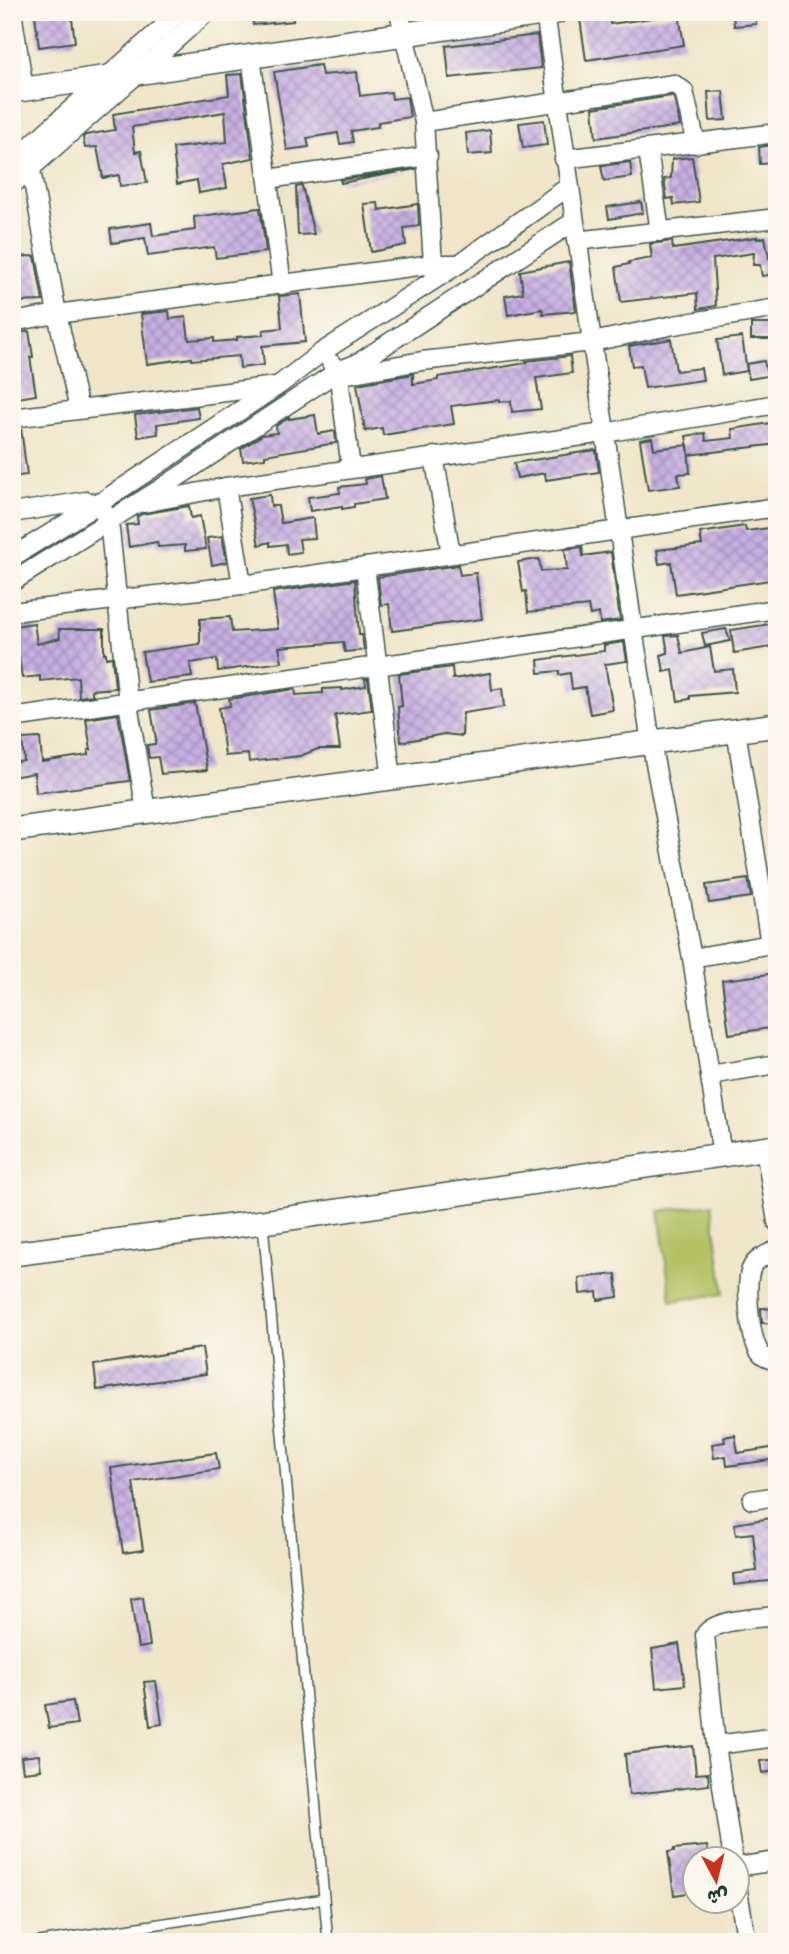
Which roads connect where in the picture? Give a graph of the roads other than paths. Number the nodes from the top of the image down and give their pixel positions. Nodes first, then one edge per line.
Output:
1 (12, 12) edge
2 (180, 12) edge
3 (207, 12) edge
4 (549, 13) edge
5 (401, 24) edge
6 (251, 57) junction
7 (141, 72) junction
8 (109, 75) junction
9 (18, 90) edge
10 (557, 103) junction
11 (424, 122) junction
12 (777, 133) edge
13 (696, 144) junction
14 (648, 150) junction
15 (428, 156) junction
16 (564, 159) junction
17 (12, 162) edge
18 (31, 170) junction
19 (268, 179) junction
20 (12, 185) edge
21 (568, 187) junction
22 (777, 218) edge
23 (573, 222) junction
24 (660, 232) junction
25 (576, 241) junction
26 (433, 264) junction
27 (459, 264) junction
28 (282, 285) junction
29 (777, 309) edge
30 (57, 314) junction
31 (12, 322) edge
32 (592, 342) junction
33 (322, 352) junction
34 (338, 374) junction
35 (279, 385) junction
36 (777, 404) edge
37 (79, 409) junction
38 (12, 418) edge
39 (604, 433) junction
40 (434, 456) junction
41 (351, 468) junction
42 (226, 487) junction
43 (98, 503) junction
44 (135, 504) junction
45 (777, 507) edge
46 (12, 513) edge
47 (107, 521) junction
48 (619, 531) junction
49 (451, 554) junction
50 (12, 556) edge
51 (365, 567) junction
52 (12, 582) edge
53 (242, 584) junction
54 (117, 598) junction
55 (777, 609) edge
56 (12, 612) edge
57 (633, 629) junction
58 (376, 666) junction
59 (128, 703) junction
60 (12, 718) edge
61 (777, 725) edge
62 (736, 730) junction
63 (651, 742) junction
64 (392, 779) junction
65 (146, 811) junction
66 (12, 830) edge
67 (773, 944) edge
68 (692, 958) junction
69 (777, 1065) edge
70 (710, 1075) junction
71 (771, 1147) edge
72 (722, 1155) junction
73 (263, 1222) junction
74 (777, 1222) edge
75 (777, 1250) edge
76 (12, 1254) edge
77 (777, 1361) edge
78 (777, 1496) edge
79 (752, 1500) dead end
80 (777, 1616) edge
81 (777, 1737) edge
82 (716, 1745) junction
83 (731, 1846) edge
84 (777, 1861) edge
85 (750, 1865) edge
86 (324, 1899) junction
87 (743, 1916) edge
88 (39, 1942) edge
89 (328, 1942) edge
90 (747, 1942) edge

1 - 9 street
2 - 8 street
3 - 7 street
4 - 5 street
4 - 10 street
5 - 6 street
5 - 11 street
6 - 7 street
6 - 19 street
7 - 8 street
7 - 18 street
8 - 9 street
8 - 17 street
10 - 11 street
10 - 13 street
10 - 16 street
11 - 15 street
12 - 13 street
13 - 14 street
14 - 16 street
14 - 24 street
15 - 19 street
15 - 26 street
16 - 21 street
18 - 20 street
18 - 30 street
19 - 28 street
21 - 23 street
21 - 27 street
22 - 24 street
23 - 25 street
23 - 34 street
24 - 25 street
25 - 32 street
26 - 27 street
26 - 28 street
27 - 33 street
28 - 30 street
29 - 32 street
30 - 31 street
30 - 37 street
32 - 34 street
32 - 39 street
33 - 34 street
33 - 35 street
34 - 41 street
34 - 44 street
35 - 37 street
35 - 43 street
36 - 39 street
37 - 38 street
39 - 40 street
39 - 48 street
40 - 41 street
40 - 49 street
41 - 42 street
42 - 44 street
42 - 53 street
43 - 46 street
43 - 47 street
43 - 50 street
44 - 47 street
45 - 48 street
47 - 52 street
47 - 54 street
48 - 49 street
48 - 57 street
49 - 51 street
51 - 53 street
51 - 58 street
53 - 54 street
54 - 56 street
54 - 59 street
55 - 57 street
57 - 58 street
57 - 63 street
58 - 59 street
58 - 64 street
59 - 60 street
59 - 65 street
61 - 62 street
62 - 63 street
62 - 67 street
63 - 64 street
63 - 68 street
64 - 65 street
65 - 66 street
67 - 68 street
68 - 70 street
69 - 70 street
70 - 72 street
71 - 72 street
71 - 74 street
72 - 73 street
73 - 76 street
73 - 86 lane
75 - 77 street
78 - 79 street
80 - 82 street
81 - 82 street
82 - 83 street
84 - 85 street
86 - 88 lane
86 - 89 lane
87 - 90 street

